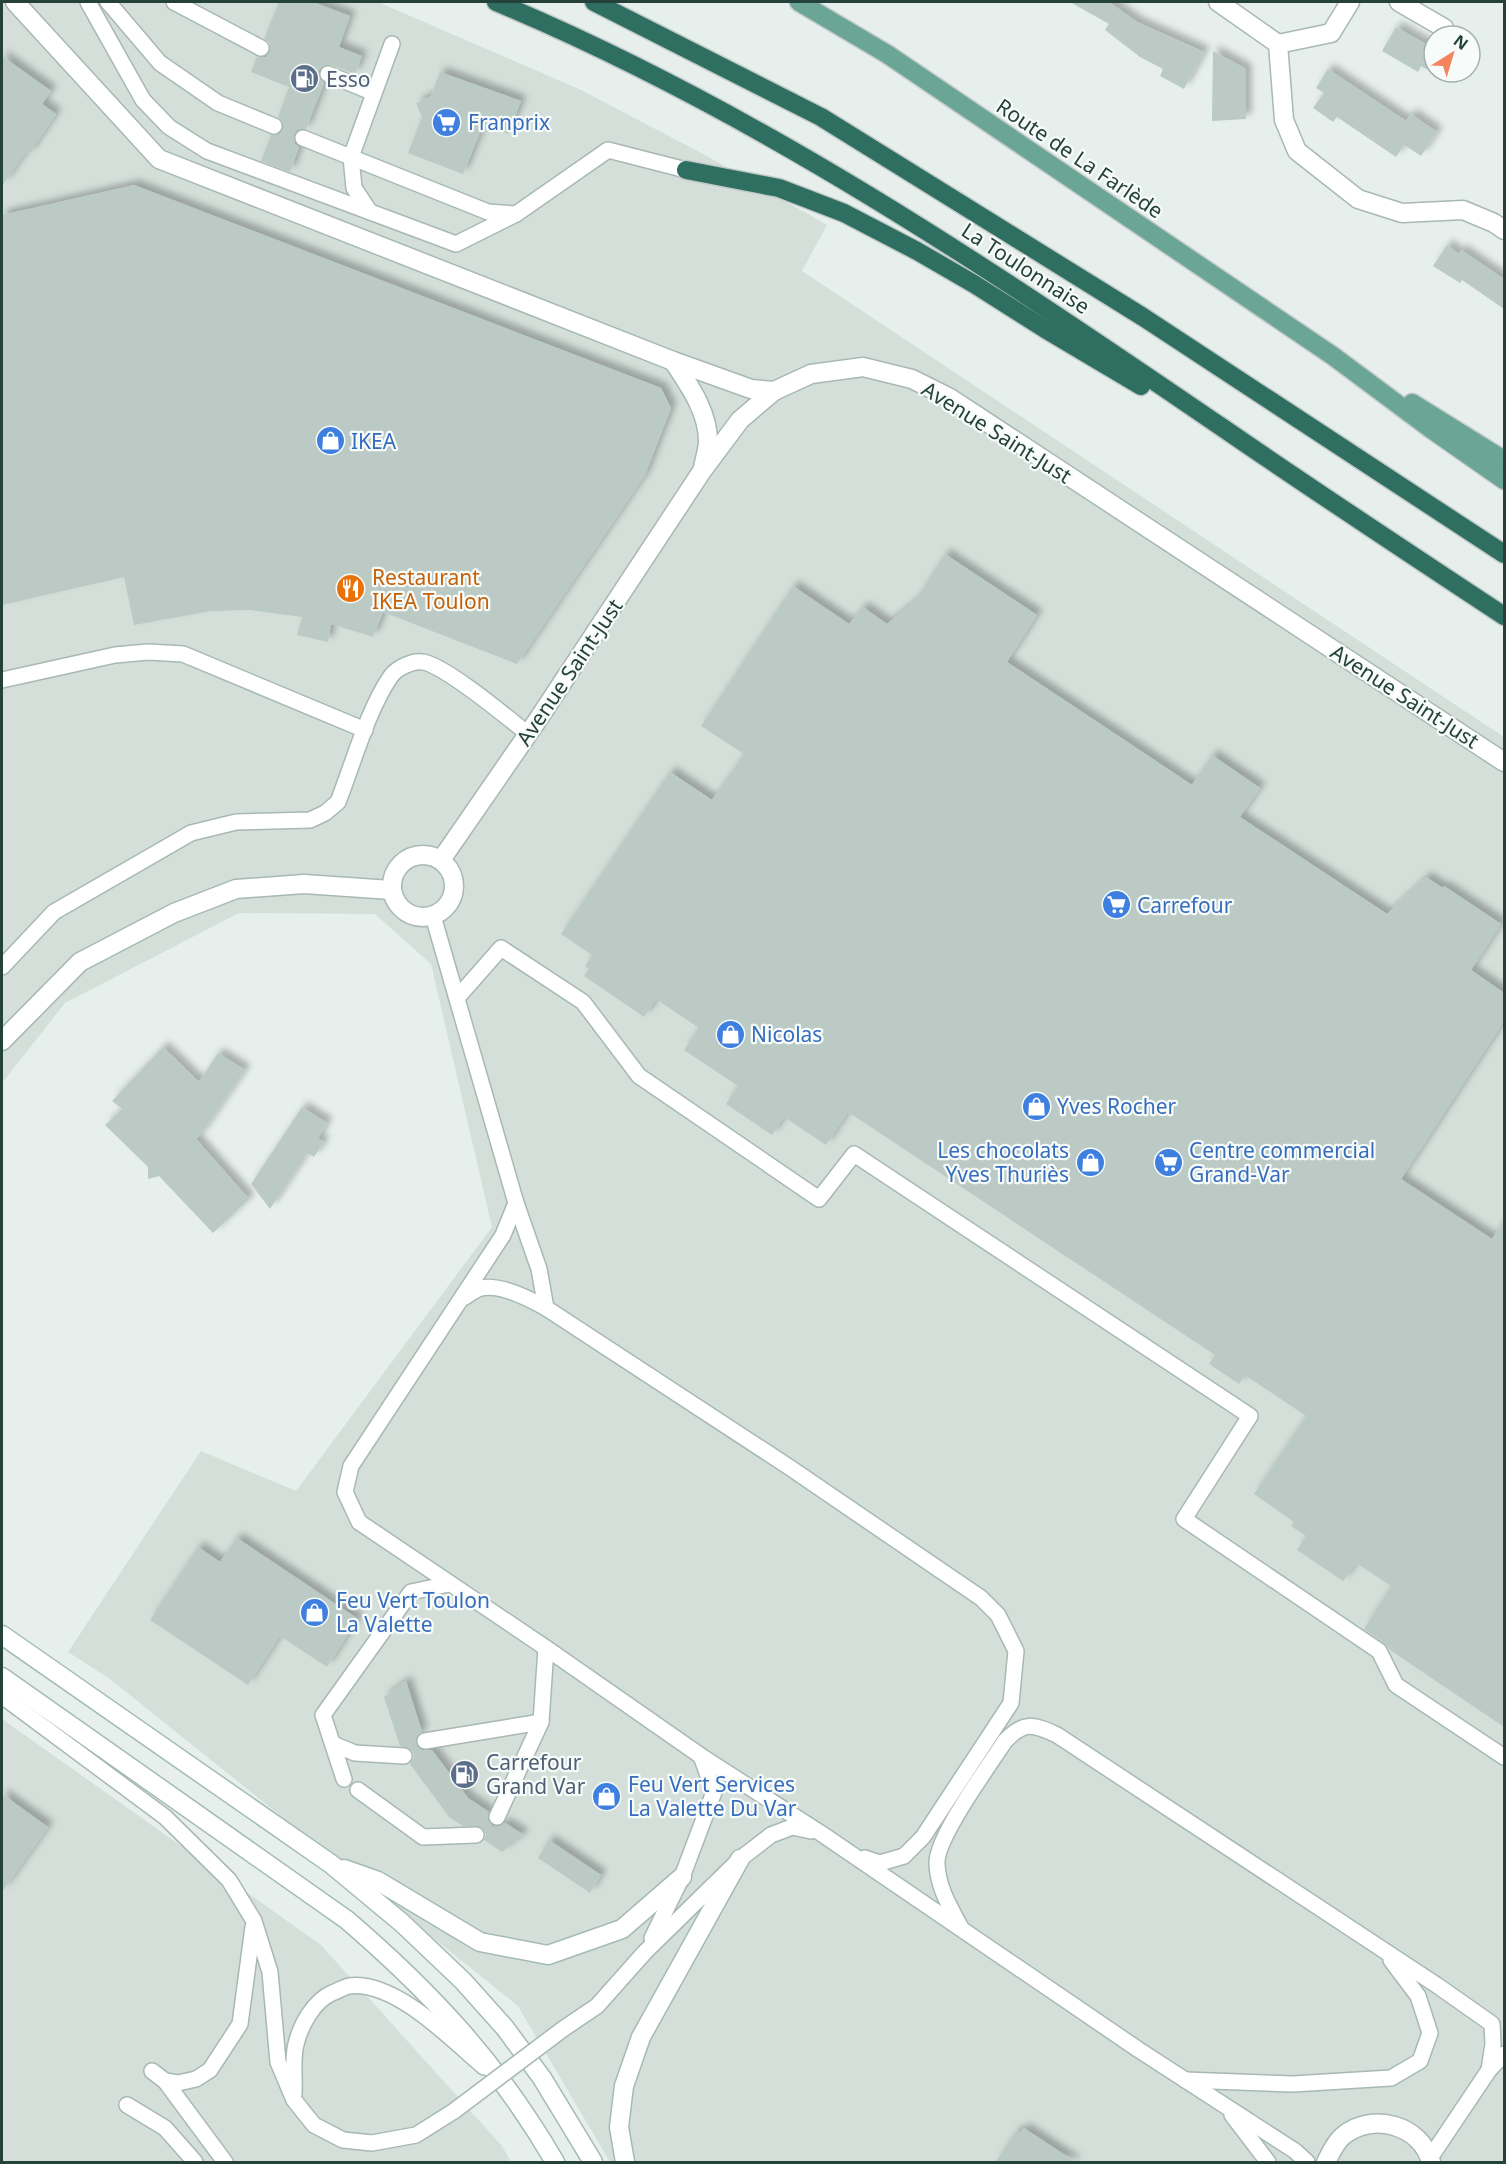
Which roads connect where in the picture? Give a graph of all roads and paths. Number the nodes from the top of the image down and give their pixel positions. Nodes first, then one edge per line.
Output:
1 (15, 2) edge
2 (88, 2) edge
3 (108, 2) edge
4 (174, 2) edge
5 (496, 2) edge
6 (594, 2) edge
7 (799, 2) edge
8 (1218, 2) edge
9 (1350, 2) edge
10 (1399, 2) edge
11 (1437, 24) edge
12 (392, 44) dead end
13 (1278, 44) junction
14 (261, 48) dead end
15 (327, 74) dead end
16 (374, 93) junction
17 (274, 126) dead end
18 (303, 138) dead end
19 (351, 157) junction
20 (686, 170) joint
21 (370, 212) junction
22 (516, 214) junction
23 (1504, 230) edge
24 (1333, 356) junction
25 (673, 361) junction
26 (774, 391) junction
27 (1504, 460) edge
28 (1283, 469) junction
29 (702, 471) junction
30 (1504, 480) edge
31 (1504, 554) edge
32 (1504, 616) edge
33 (2, 680) edge
34 (365, 730) junction
35 (528, 734) junction
36 (1504, 762) edge
37 (441, 860) junction
38 (391, 890) junction
39 (433, 916) junction
40 (2, 968) edge
41 (457, 999) junction
42 (2, 1041) edge
43 (516, 1203) junction
44 (462, 1299) junction
45 (546, 1308) junction
46 (449, 1584) junction
47 (2, 1635) edge
48 (546, 1648) junction
49 (2, 1677) edge
50 (2, 1696) edge
51 (541, 1722) junction
52 (425, 1741) dead end
53 (333, 1744) junction
54 (404, 1756) dead end
55 (701, 1756) junction
56 (1504, 1757) edge
57 (344, 1779) dead end
58 (358, 1790) dead end
59 (497, 1817) dead end
60 (822, 1834) junction
61 (477, 1835) dead end
62 (846, 1850) junction
63 (740, 1858) junction
64 (331, 1864) junction
65 (682, 1877) junction
66 (254, 1921) junction
67 (962, 1929) junction
68 (645, 1952) junction
69 (1385, 1952) junction
70 (1504, 2054) edge
71 (1489, 2070) junction
72 (152, 2071) dead end
73 (1185, 2080) junction
74 (165, 2081) junction
75 (504, 2084) junction
76 (294, 2100) junction
77 (127, 2105) dead end
78 (1225, 2106) junction
79 (1430, 2160) edge
80 (195, 2163) edge
81 (225, 2163) edge
82 (555, 2163) edge
83 (593, 2163) edge
84 (625, 2163) edge
85 (1268, 2163) edge
86 (1307, 2163) edge
87 (1326, 2163) edge

1 - 25 street
2 - 21 lane
3 - 17 lane
4 - 14 lane
5 - 28 highway, La Toulonnaise
6 - 31 highway, La Toulonnaise
7 - 24 main road, Route de La Farlède
8 - 13 street
9 - 13 street
10 - 11 street
12 - 16 lane
13 - 23 street
15 - 16 lane
16 - 19 lane
18 - 19 lane
19 - 21 lane
19 - 22 lane
20 - 22 lane
20 - 28 highway
21 - 22 lane
24 - 27 main road, Route de La Farlède
24 - 30 main road, Route de La Farlède
25 - 26 street
25 - 29 street
26 - 29 street, Avenue Saint-Just
26 - 36 street, Avenue Saint-Just
28 - 32 highway, La Toulonnaise
29 - 35 street, Avenue Saint-Just
33 - 34 lane
34 - 35 lane
34 - 40 lane
35 - 37 street, Avenue Saint-Just
37 - 38 street
37 - 39 street
38 - 39 street
38 - 42 street
39 - 41 lane
41 - 43 lane
41 - 56 lane
43 - 44 lane
43 - 45 lane
44 - 45 lane
44 - 46 lane
45 - 62 lane
46 - 48 lane
46 - 53 lane
47 - 64 street
48 - 51 lane
48 - 55 lane
49 - 75 street
50 - 66 lane
51 - 52 lane
51 - 59 lane
53 - 54 lane
53 - 57 lane
55 - 60 lane
55 - 65 lane
58 - 61 lane
60 - 62 lane
60 - 63 lane
62 - 67 lane
63 - 68 lane
63 - 84 street
64 - 65 street
64 - 83 street
65 - 68 lane
66 - 74 lane
66 - 76 lane
67 - 69 lane
67 - 73 lane
68 - 76 lane, bridge
69 - 71 lane
69 - 73 lane
70 - 71 lane
71 - 79 lane
72 - 74 lane
73 - 78 lane
74 - 81 lane
75 - 76 lane
75 - 82 street
77 - 80 lane
78 - 85 lane
78 - 86 lane
79 - 87 street

